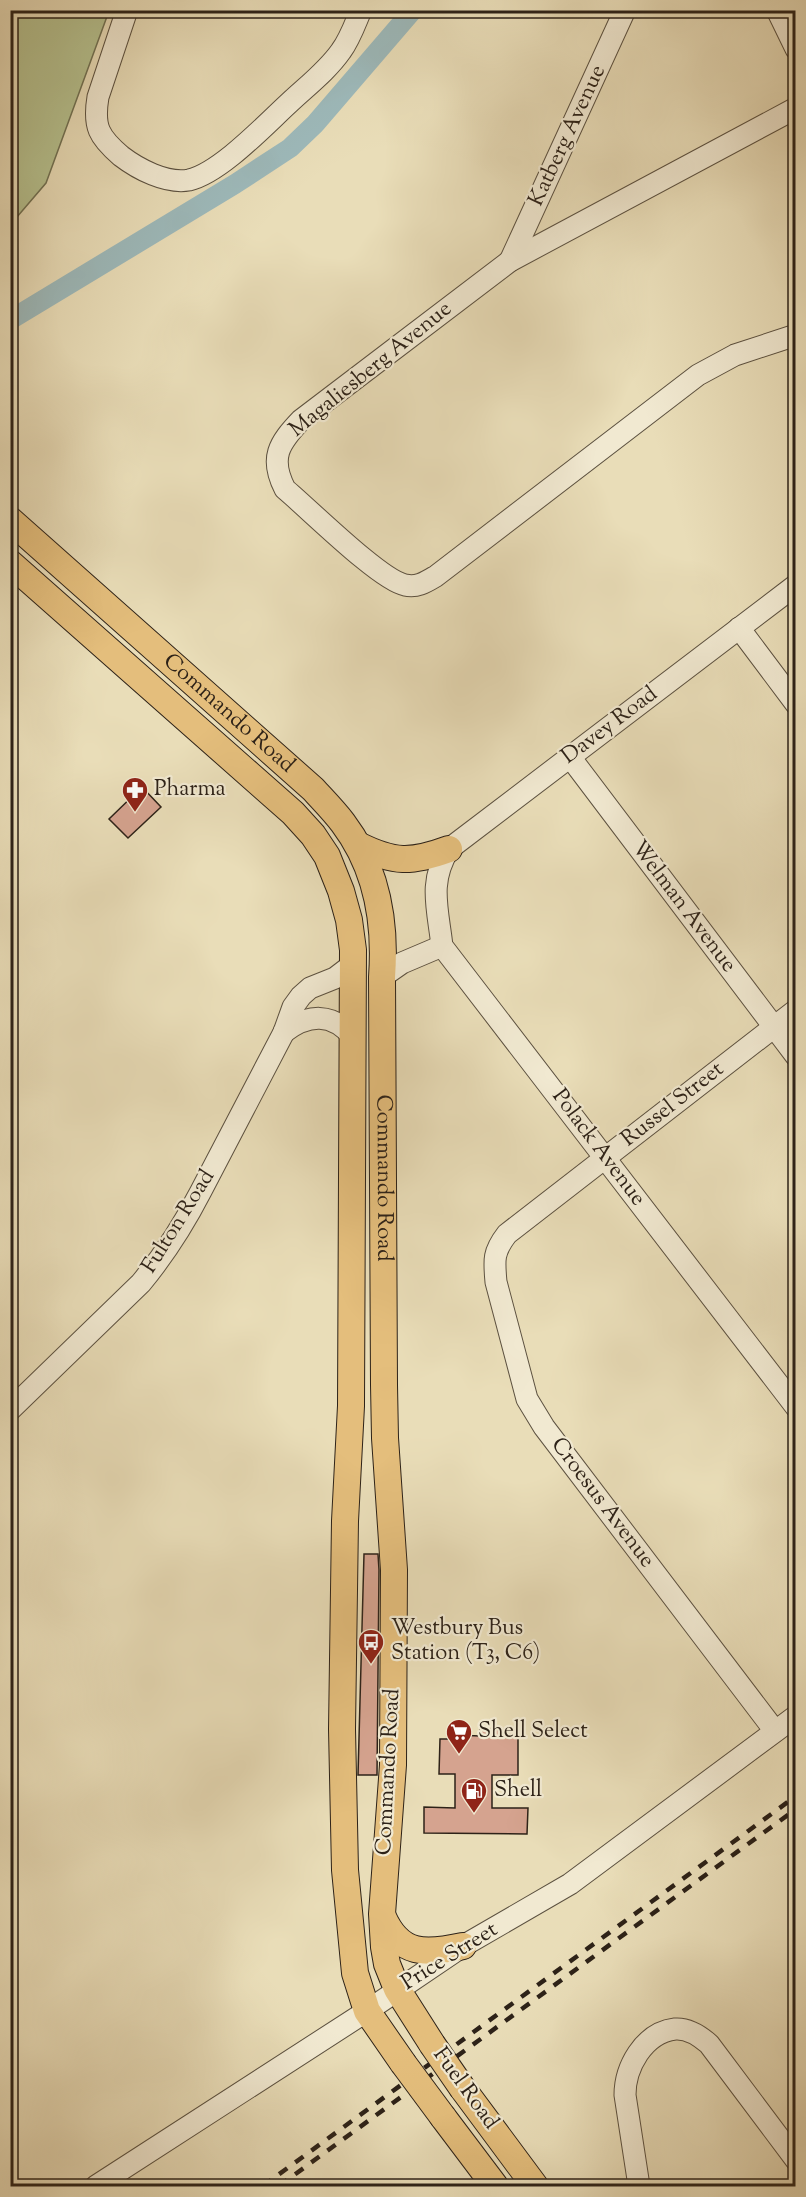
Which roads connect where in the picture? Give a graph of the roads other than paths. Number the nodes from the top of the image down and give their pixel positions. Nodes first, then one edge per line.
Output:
1 (128, 10) edge
2 (361, 10) edge
3 (625, 10) edge
4 (777, 10) edge
5 (795, 49) edge
6 (795, 108) edge
7 (510, 261) junction
8 (795, 335) edge
9 (10, 520) edge
10 (10, 563) edge
11 (795, 585) edge
12 (739, 628) junction
13 (795, 704) edge
14 (570, 757) junction
15 (358, 845) junction
16 (449, 849) junction
17 (442, 946) junction
18 (352, 965) junction
19 (382, 977) junction
20 (795, 1010) edge
21 (773, 1027) junction
22 (284, 1032) junction
23 (353, 1037) junction
24 (795, 1056) edge
25 (605, 1158) junction
26 (497, 1246) joint
27 (795, 1407) edge
28 (10, 1410) edge
29 (795, 1716) edge
30 (775, 1731) junction
31 (382, 1914) junction
32 (463, 1946) junction
33 (397, 1989) junction
34 (367, 2011) junction
35 (795, 2160) edge
36 (96, 2187) edge
37 (495, 2187) edge
38 (535, 2187) edge
39 (639, 2187) edge

1 - 2 street
3 - 7 street, Katberg Avenue
4 - 5 street
6 - 7 street, Magaliesberg Avenue
7 - 8 street, Magaliesberg Avenue
9 - 15 main road, Commando Road
10 - 18 main road, Commando Road
11 - 12 street, Davey Road
12 - 13 street
12 - 14 street, Davey Road
14 - 16 street, Davey Road
14 - 21 street, Welman Avenue
15 - 16 main road
15 - 19 main road, Commando Road
16 - 17 street, Davey Road
17 - 19 street
17 - 25 street, Polack Avenue
18 - 22 street, Fulton Road
18 - 23 main road, Commando Road
19 - 31 main road, Commando Road
20 - 21 street, Russel Street
21 - 24 street, Welman Avenue
21 - 25 street, Russel Street
22 - 23 street
22 - 28 street, Fulton Road
23 - 34 main road, Commando Road
25 - 26 street, Russel Street
25 - 27 street, Polack Avenue
26 - 30 street, Croesus Avenue
29 - 30 street, Price Street
30 - 32 street, Price Street
31 - 32 main road
31 - 33 main road, Commando Road
32 - 33 street, Price Street
33 - 34 street, Price Street
33 - 38 main road, Fuel Road, bridge
34 - 36 street, Price Street
34 - 37 main road, Fuel Road, bridge
35 - 39 street

